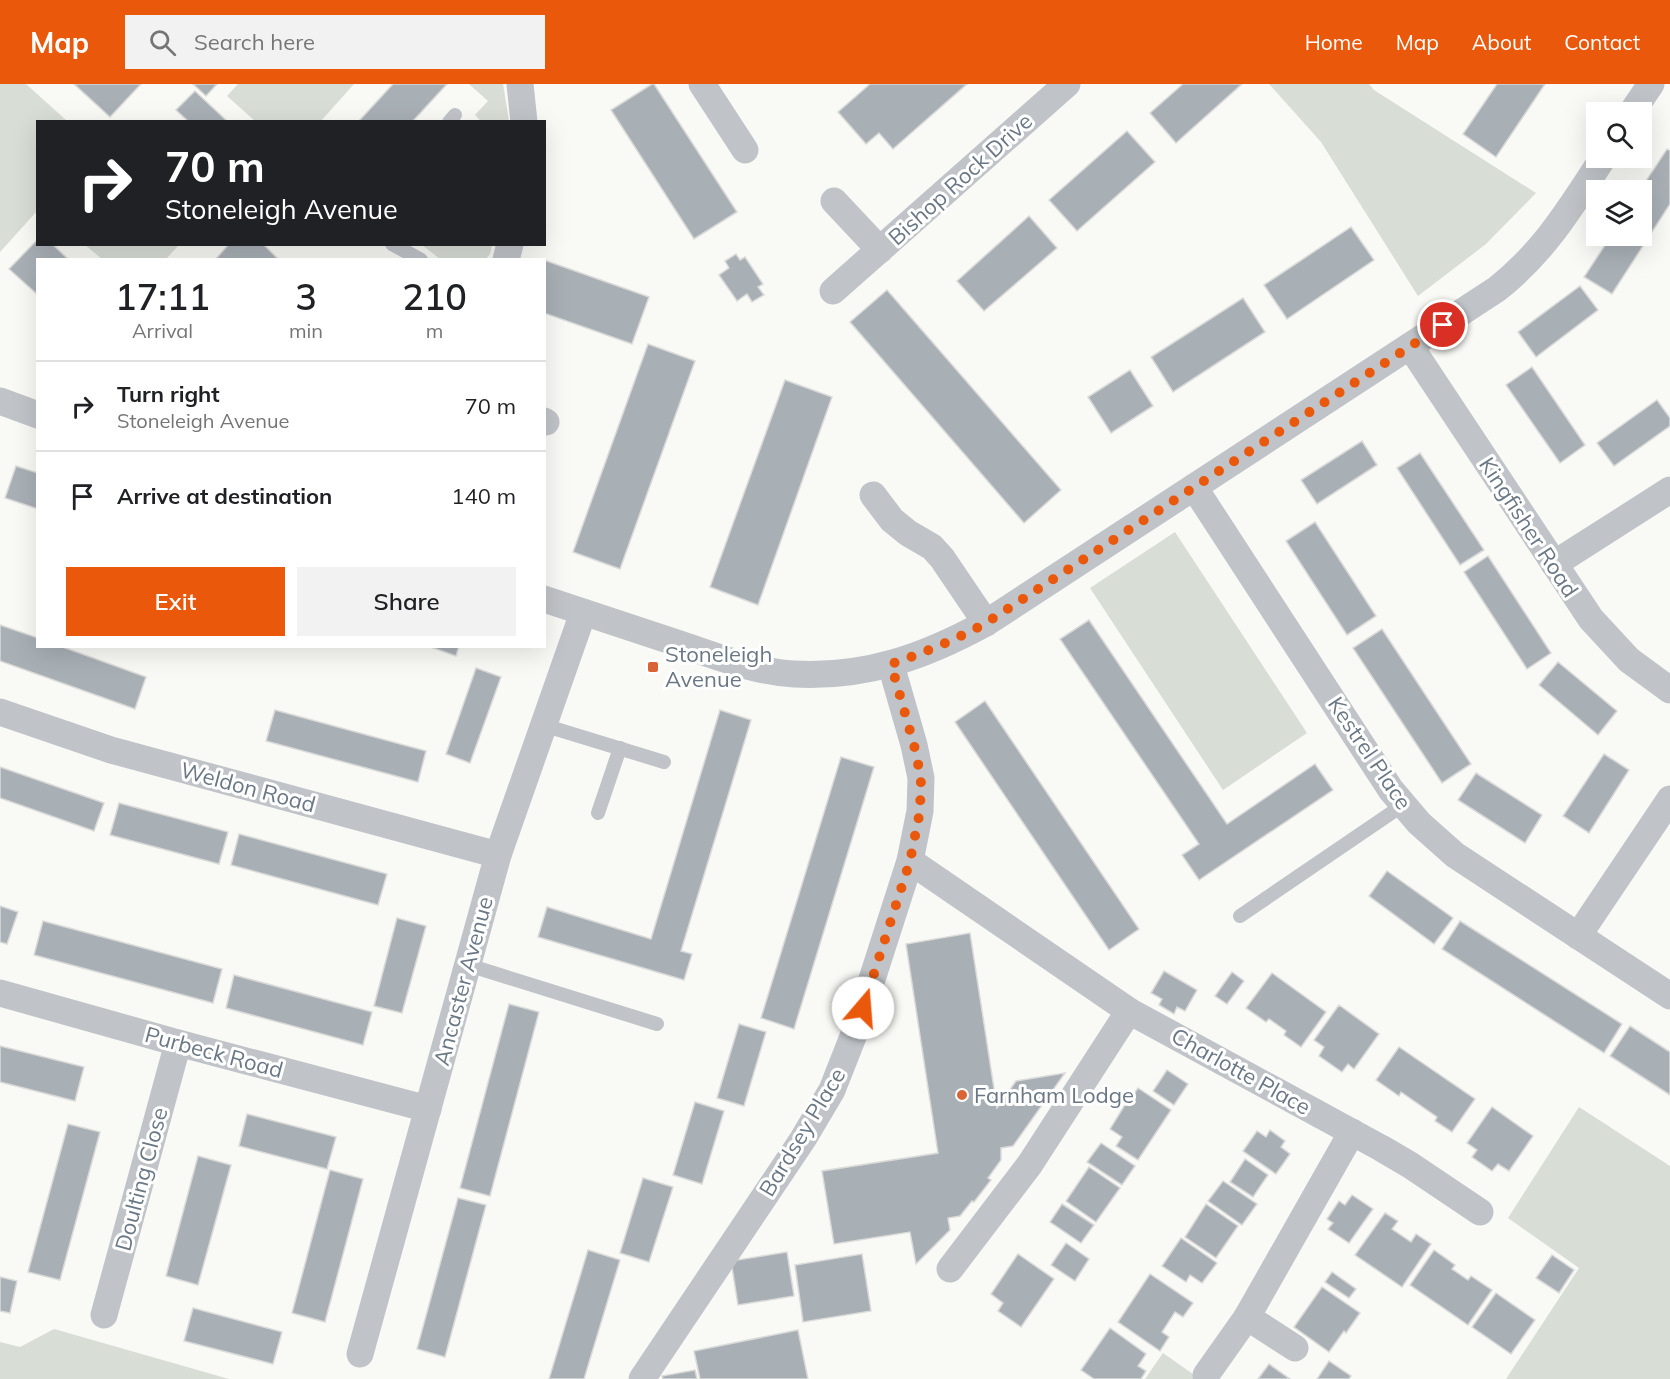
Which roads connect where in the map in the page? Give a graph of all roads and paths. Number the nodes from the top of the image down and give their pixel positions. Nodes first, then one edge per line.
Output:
1 (520, 84) edge
2 (702, 84) edge
3 (1066, 84) edge
4 (1651, 84) edge
5 (1639, 102) edge
6 (524, 120) edge
7 (745, 150) dead end
8 (1596, 168) edge
9 (834, 201) dead end
10 (396, 246) edge
11 (879, 250) junction
12 (417, 258) edge
13 (833, 291) dead end
14 (1410, 346) junction
15 (0, 401) edge
16 (36, 414) edge
17 (1194, 487) junction
18 (1670, 490) edge
19 (873, 495) dead end
20 (1554, 564) junction
21 (546, 600) edge
22 (583, 613) junction
23 (986, 623) junction
24 (891, 664) junction
25 (1670, 690) edge
26 (0, 712) edge
27 (543, 725) junction
28 (620, 748) junction
29 (664, 762) dead end
30 (1670, 799) edge
31 (1403, 805) junction
32 (598, 813) dead end
33 (498, 855) junction
34 (910, 861) junction
35 (1240, 916) dead end
36 (1578, 936) junction
37 (468, 965) junction
38 (0, 993) edge
39 (1670, 996) edge
40 (1130, 1011) junction
41 (657, 1024) dead end
42 (178, 1043) junction
43 (428, 1109) junction
44 (1352, 1132) junction
45 (1480, 1212) dead end
46 (950, 1269) dead end
47 (104, 1315) dead end
48 (1247, 1317) junction
49 (1294, 1348) dead end
50 (360, 1354) dead end
51 (1206, 1375) dead end
52 (642, 1379) edge

1 - 6 street
2 - 7 street
3 - 11 street, Bishop Rock Drive
4 - 5 street
8 - 14 street
9 - 11 street, Bishop Rock Drive
10 - 12 lane
11 - 13 street, Bishop Rock Drive
14 - 17 street
14 - 20 street, Kingfisher Road
15 - 16 street
17 - 23 street
17 - 31 street, Kestrel Place
18 - 20 street
19 - 23 street
20 - 25 street, Kingfisher Road
21 - 22 street
22 - 24 street
22 - 27 street, Ancaster Avenue
23 - 24 street
24 - 34 street, Bardsey Place
26 - 33 street, Weldon Road
27 - 28 lane
27 - 33 street, Ancaster Avenue
28 - 29 lane
28 - 32 lane
30 - 36 street
31 - 35 lane
31 - 36 street, Kestrel Place
33 - 37 street, Ancaster Avenue
34 - 40 street
34 - 52 street, Bardsey Place
36 - 39 street, Kestrel Place
37 - 41 lane
37 - 43 street, Ancaster Avenue
38 - 42 street, Purbeck Road
40 - 44 street, Charlotte Place
40 - 46 street
42 - 43 street, Purbeck Road
42 - 47 street, Doulting Close
43 - 50 street, Ancaster Avenue
44 - 45 street, Charlotte Place
44 - 48 street
48 - 49 street
48 - 51 street

